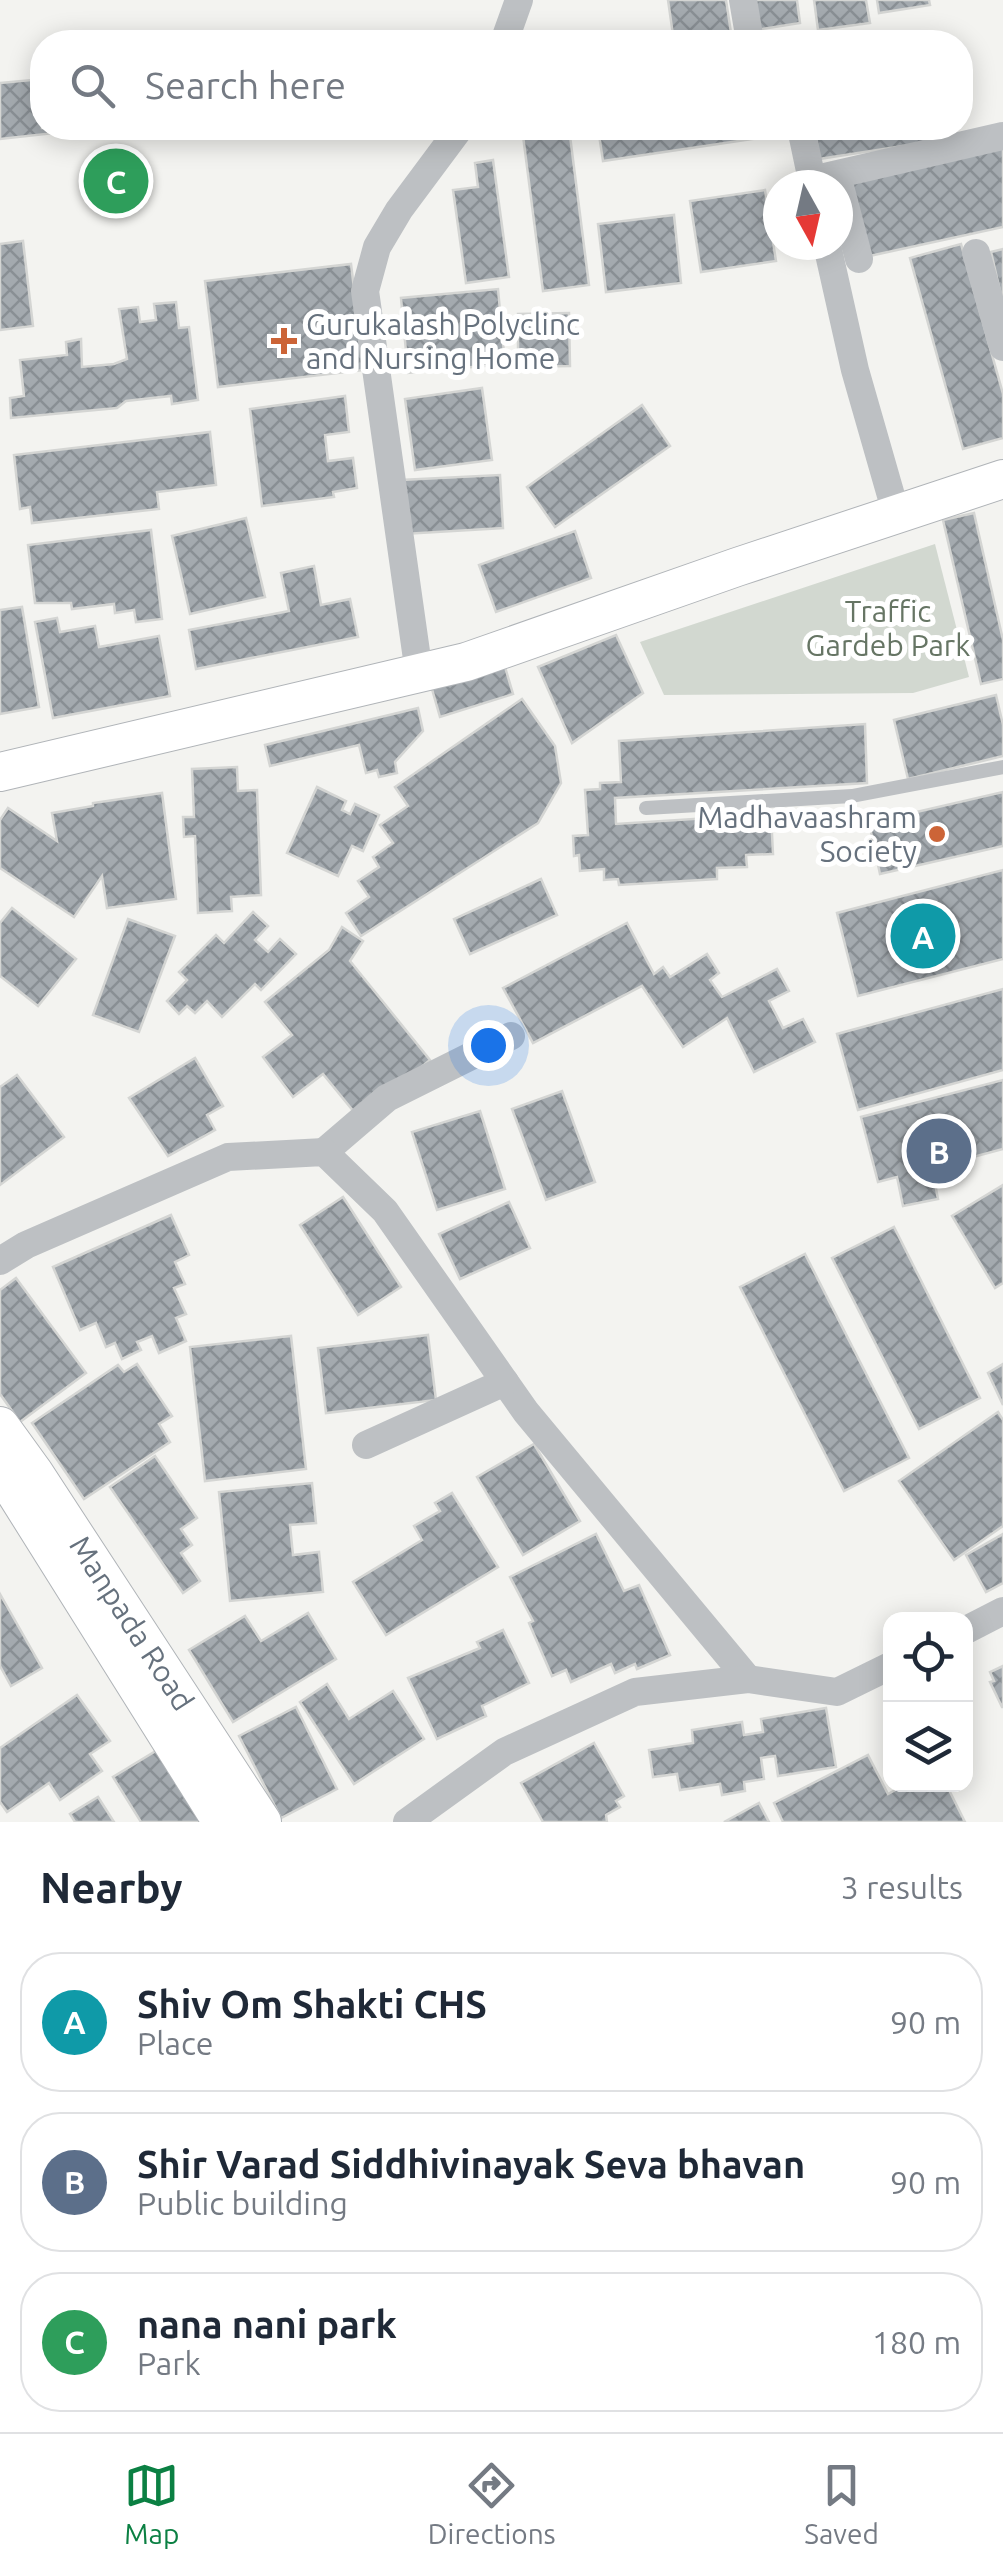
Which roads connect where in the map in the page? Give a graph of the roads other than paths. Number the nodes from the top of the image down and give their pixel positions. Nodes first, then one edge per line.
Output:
1 (518, 0) edge
2 (743, 0) edge
3 (508, 30) edge
4 (748, 30) edge
5 (1003, 136) edge
6 (451, 140) edge
7 (805, 140) edge
8 (817, 170) edge
9 (853, 172) edge
10 (853, 246) edge
11 (976, 253) dead end
12 (830, 260) edge
13 (860, 260) dead end
14 (1003, 347) edge
15 (1002, 484) edge
16 (896, 512) junction
17 (419, 672) junction
18 (1003, 767) edge
19 (0, 772) edge
20 (646, 808) dead end
21 (511, 1036) dead end
22 (324, 1152) junction
23 (0, 1261) edge
24 (505, 1382) junction
25 (0, 1426) edge
26 (366, 1445) dead end
27 (0, 1468) edge
28 (1003, 1611) edge
29 (973, 1626) edge
30 (883, 1669) edge
31 (748, 1678) junction
32 (222, 1822) edge
33 (262, 1822) edge
34 (406, 1822) edge

1 - 3 street
2 - 4 street
5 - 9 street
6 - 17 street
7 - 8 street
10 - 13 street
11 - 14 street
12 - 16 street
15 - 16 street
16 - 17 street
17 - 19 street
18 - 20 lane
21 - 22 street
22 - 23 street
22 - 24 street
24 - 26 street
24 - 31 street
25 - 33 street, Manpada Road
27 - 32 street, Manpada Road
28 - 29 street
30 - 31 street
31 - 34 street

